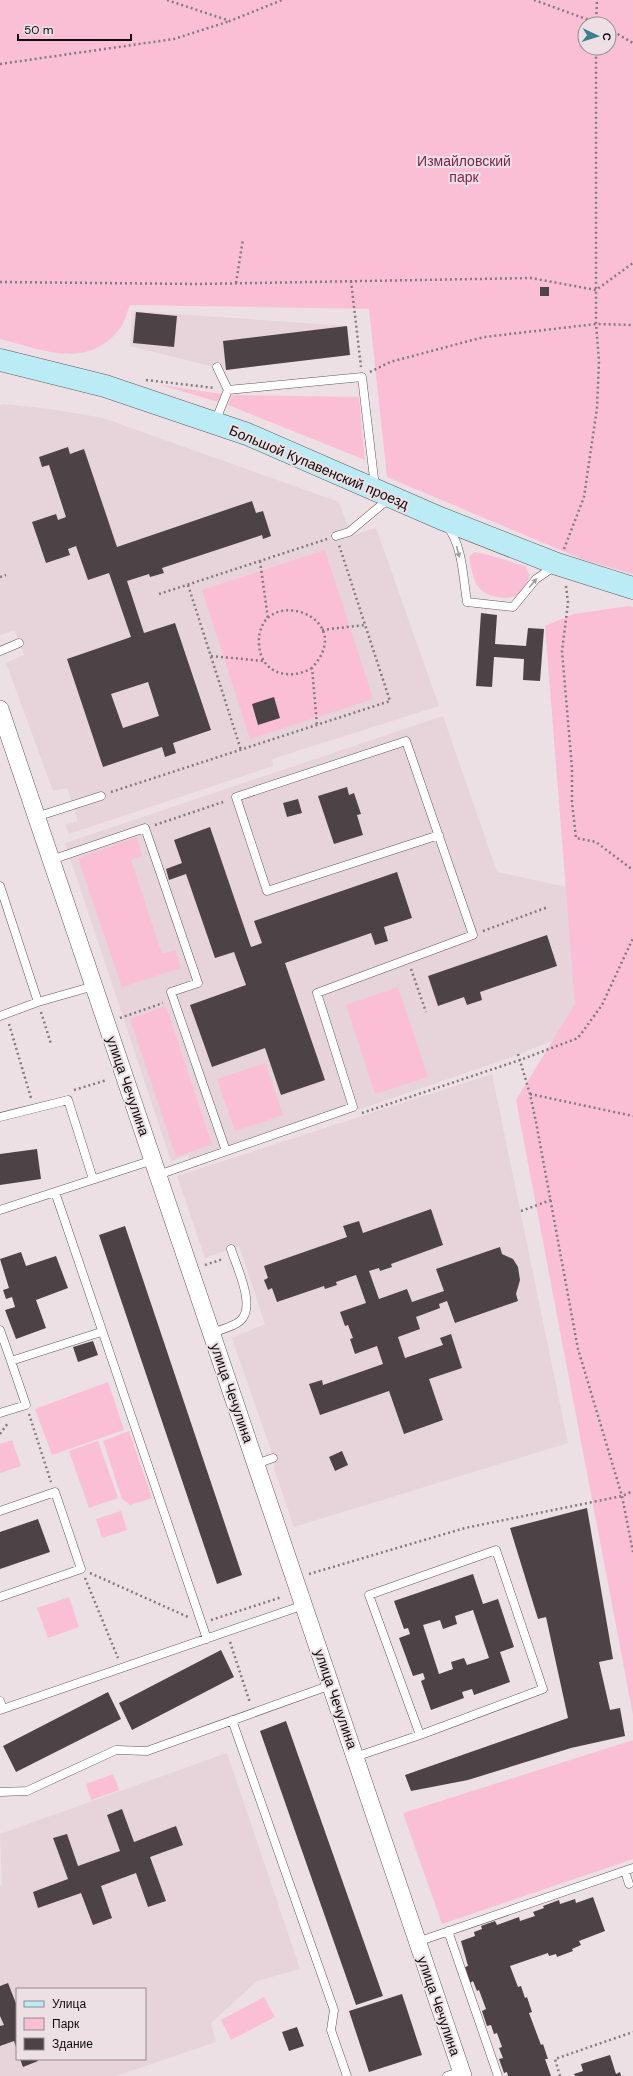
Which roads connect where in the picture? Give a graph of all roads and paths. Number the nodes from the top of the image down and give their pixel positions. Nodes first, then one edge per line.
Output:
1 (167, 0) edge
2 (282, 0) edge
3 (534, 0) edge
4 (597, 0) edge
5 (577, 16) edge
6 (596, 16) edge
7 (230, 21) junction
8 (617, 34) edge
9 (633, 43) edge
10 (596, 56) edge
11 (0, 64) edge
12 (243, 239) dead end
13 (633, 264) edge
14 (351, 281) junction
15 (0, 282) edge
16 (236, 283) junction
17 (596, 290) junction
18 (596, 324) junction
19 (633, 325) edge
20 (0, 360) edge
21 (217, 367) dead end
22 (362, 377) junction
23 (143, 379) dead end
24 (228, 390) junction
25 (214, 423) junction
26 (381, 493) junction
27 (440, 518) junction
28 (336, 536) junction
29 (260, 561) junction
30 (558, 564) junction
31 (6, 575) dead end
32 (0, 577) edge
33 (565, 584) dead end
34 (188, 585) junction
35 (633, 588) edge
36 (160, 594) dead end
37 (268, 619) junction
38 (365, 626) junction
39 (322, 630) junction
40 (20, 643) dead end
41 (0, 651) edge
42 (211, 656) junction
43 (264, 661) junction
44 (312, 668) junction
45 (0, 709) edge
46 (317, 725) junction
47 (241, 750) junction
48 (101, 796) joint
49 (236, 797) junction
50 (36, 817) junction
51 (145, 828) junction
52 (439, 835) junction
53 (51, 860) junction
54 (633, 870) edge
55 (0, 886) edge
56 (548, 907) dead end
57 (473, 935) junction
58 (633, 938) edge
59 (407, 959) junction
60 (94, 986) junction
61 (174, 1000) junction
62 (38, 1002) junction
63 (426, 1012) dead end
64 (3, 1015) edge
65 (123, 1017) dead end
66 (51, 1044) dead end
67 (518, 1054) dead end
68 (520, 1060) junction
69 (107, 1080) dead end
70 (73, 1090) dead end
71 (530, 1094) junction
72 (34, 1109) junction
73 (633, 1116) edge
74 (0, 1118) edge
75 (226, 1151) junction
76 (155, 1167) junction
77 (93, 1180) junction
78 (55, 1192) junction
79 (551, 1200) junction
80 (0, 1210) edge
81 (521, 1211) dead end
82 (232, 1252) joint
83 (204, 1266) dead end
84 (0, 1330) edge
85 (101, 1332) junction
86 (211, 1333) junction
87 (11, 1361) junction
88 (26, 1404) junction
89 (0, 1413) edge
90 (273, 1458) dead end
91 (256, 1464) junction
92 (633, 1491) edge
93 (55, 1492) junction
94 (622, 1496) junction
95 (0, 1511) edge
96 (633, 1552) edge
97 (81, 1569) junction
98 (308, 1574) dead end
99 (0, 1597) edge
100 (282, 1597) dead end
101 (304, 1605) junction
102 (202, 1623) junction
103 (226, 1632) junction
104 (207, 1639) junction
105 (122, 1668) junction
106 (331, 1685) junction
107 (1, 1706) edge
108 (253, 1713) junction
109 (232, 1720) junction
110 (420, 1735) junction
111 (355, 1757) junction
112 (0, 1792) edge
113 (629, 1869) edge
114 (629, 1884) dead end
115 (448, 1931) junction
116 (417, 1942) junction
117 (633, 2032) edge
118 (458, 2074) edge
119 (347, 2076) edge
120 (498, 2076) edge
121 (560, 2076) edge

1 - 7 path
2 - 7 path
3 - 5 path
4 - 6 path
7 - 11 path
8 - 9 path
10 - 17 path
12 - 16 path
13 - 17 path
14 - 16 path
14 - 17 path
14 - 22 path
15 - 16 path
17 - 18 path
18 - 19 path
18 - 22 path
18 - 30 path
20 - 25 main road, Большой Купавенский проезд
21 - 24 lane
22 - 24 lane
22 - 26 lane
23 - 24 path
24 - 25 lane
25 - 26 main road, Большой Купавенский проезд
26 - 27 main road, Большой Купавенский проезд
26 - 28 lane
27 - 30 main road, Большой Купавенский проезд
27 -> 30 lane
28 - 29 path
28 - 38 path
29 - 34 path
29 - 37 path
30 - 35 main road, Большой Купавенский проезд
31 - 32 path
33 - 54 path
34 - 36 path
34 - 42 path
37 - 39 path
37 - 43 path
38 - 39 path
38 - 46 path
39 - 44 path
40 - 41 lane
42 - 43 path
42 - 47 path
43 - 44 path
44 - 46 path
45 - 50 street, улица Чечулина
46 - 47 path
47 - 48 path
48 - 50 lane
49 - 51 path
49 - 52 lane
49 - 52 lane
50 - 53 street, улица Чечулина
51 - 53 lane
51 - 61 lane
52 - 57 lane
53 - 60 street, улица Чечулина
55 - 62 lane
56 - 57 path
57 - 59 lane
58 - 68 path
59 - 63 path
59 - 75 lane
60 - 62 lane
60 - 76 street, улица Чечулина
61 - 65 path
61 - 75 lane
62 - 64 lane
62 - 66 path
64 - 72 path
67 - 68 path
68 - 71 path
69 - 70 path
71 - 73 path
71 - 79 path
72 - 74 lane
72 - 77 lane
75 - 76 lane
76 - 77 lane
76 - 86 street, улица Чечулина
77 - 78 lane
78 - 80 lane
78 - 85 lane
79 - 81 path
79 - 94 path
82 - 83 path
82 - 86 lane
84 - 87 lane
85 - 87 lane
85 - 102 lane
86 - 91 street, улица Чечулина
87 - 88 lane
88 - 89 lane
88 - 93 path
90 - 91 lane
91 - 101 street, улица Чечулина
92 - 94 path
93 - 95 lane
93 - 97 lane
94 - 96 path
94 - 98 path
97 - 99 lane
97 - 102 path
97 - 105 path
100 - 102 path
101 - 103 lane
101 - 106 street, улица Чечулина
102 - 104 lane
103 - 104 lane
103 - 108 path
104 - 105 lane
105 - 107 lane
106 - 108 lane
106 - 111 street, улица Чечулина
108 - 109 lane
109 - 112 lane
109 - 119 lane
110 - 110 lane
110 - 111 lane
111 - 116 street, улица Чечулина
113 - 114 lane
113 - 115 lane
115 - 116 lane
115 - 120 lane
116 - 118 street, улица Чечулина
117 - 121 path

